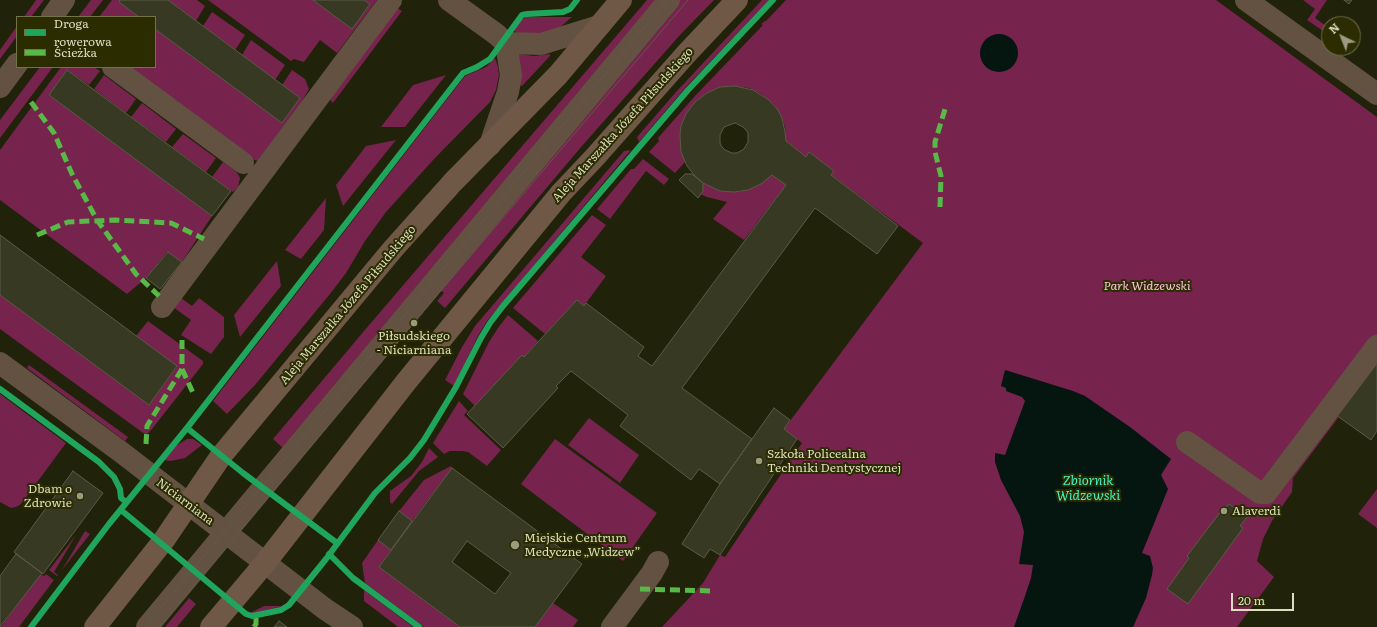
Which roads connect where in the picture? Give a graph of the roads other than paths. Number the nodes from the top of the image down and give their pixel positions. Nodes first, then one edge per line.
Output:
1 (64, 0) edge
2 (391, 0) edge
3 (449, 0) edge
4 (621, 0) edge
5 (669, 0) edge
6 (737, 0) edge
7 (1246, 0) edge
8 (53, 16) edge
9 (599, 26) junction
10 (506, 43) junction
11 (16, 65) edge
12 (114, 68) edge
13 (0, 87) edge
14 (1377, 94) edge
15 (490, 145) junction
16 (242, 163) dead end
17 (162, 307) dead end
18 (1377, 346) edge
19 (0, 363) edge
20 (1187, 442) dead end
21 (188, 504) junction
22 (225, 533) junction
23 (658, 562) dead end
24 (265, 563) junction
25 (95, 627) edge
26 (147, 627) edge
27 (211, 627) edge
28 (352, 627) edge
29 (612, 627) edge

1 - 8 street
2 - 17 street
3 - 10 street
4 - 9 main road, Aleja Marszałka Józefa Piłsudskiego
5 - 22 street
6 - 24 main road, Aleja Marszałka Józefa Piłsudskiego
7 - 14 street
9 - 10 street
9 - 15 main road, Aleja Marszałka Józefa Piłsudskiego
10 - 15 street
11 - 13 street
12 - 16 street
15 - 21 main road, Aleja Marszałka Józefa Piłsudskiego
18 - 20 street
19 - 21 street, Niciarniana
21 - 22 street, Niciarniana
21 - 25 main road, Aleja Marszałka Józefa Piłsudskiego
22 - 24 street, Niciarniana
22 - 26 street
23 - 29 street
24 - 27 main road, Aleja Marszałka Józefa Piłsudskiego
24 - 28 street, Niciarniana

